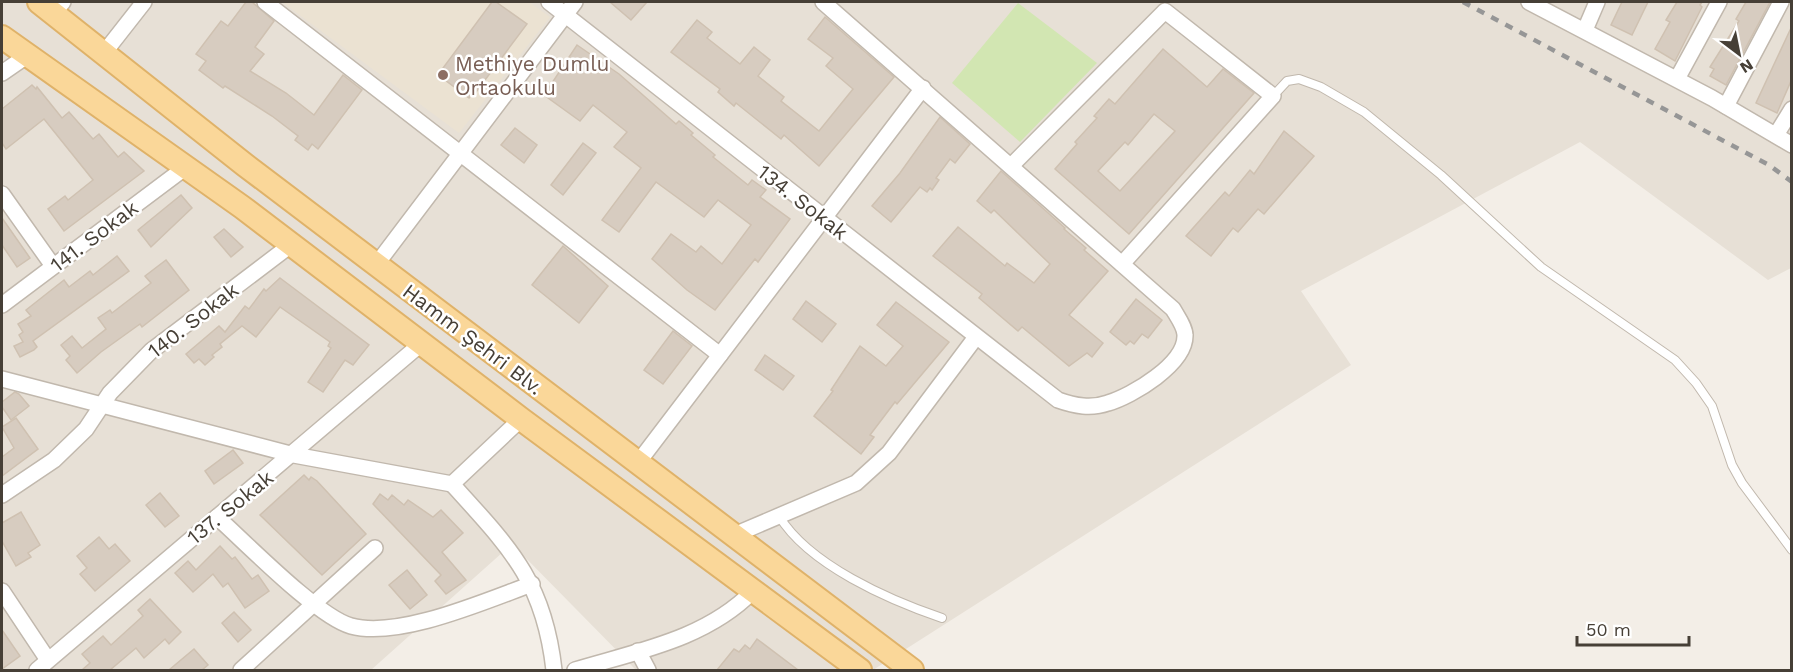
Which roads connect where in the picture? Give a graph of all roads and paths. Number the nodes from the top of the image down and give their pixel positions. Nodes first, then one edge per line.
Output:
1 (144, 2) edge
2 (265, 2) edge
3 (549, 2) edge
4 (823, 2) edge
5 (1529, 2) edge
6 (1597, 2) edge
7 (1719, 2) edge
8 (1781, 2) edge
9 (52, 5) edge
10 (571, 8) edge
11 (1557, 8) edge
12 (1585, 30) junction
13 (2, 37) edge
14 (104, 53) junction
15 (28, 55) junction
16 (2, 73) edge
17 (1677, 79) junction
18 (923, 88) junction
19 (1273, 96) junction
20 (1726, 106) junction
21 (1791, 109) edge
22 (1776, 135) junction
23 (1791, 144) edge
24 (462, 153) junction
25 (1011, 166) junction
26 (186, 167) junction
27 (2, 194) edge
28 (823, 219) junction
29 (292, 244) junction
30 (1122, 264) junction
31 (376, 265) junction
32 (53, 266) junction
33 (2, 305) edge
34 (976, 337) junction
35 (422, 343) junction
36 (720, 355) junction
37 (2, 379) edge
38 (100, 404) junction
39 (521, 419) junction
40 (294, 455) junction
41 (637, 464) junction
42 (452, 484) junction
43 (2, 495) edge
44 (779, 516) junction
45 (217, 517) junction
46 (732, 536) junction
47 (375, 548) dead end
48 (1791, 550) edge
49 (532, 584) junction
50 (2, 591) edge
51 (753, 591) junction
52 (314, 604) junction
53 (942, 618) dead end
54 (638, 651) junction
55 (43, 665) edge
56 (241, 670) edge
57 (554, 670) edge
58 (575, 670) edge
59 (648, 670) edge
60 (860, 670) edge
61 (912, 670) edge

1 - 14 street
2 - 24 street
3 - 10 street, 134. Sokak
4 - 18 street
5 - 11 street
6 - 12 street
7 - 17 street
8 - 20 street
9 - 14 main road, Hamm Şehri Blv.
10 - 24 street
10 - 28 street, 134. Sokak
11 - 12 street
12 - 17 street
13 - 15 main road, Hamm Şehri Blv.
14 - 31 main road, Hamm Şehri Blv.
15 - 16 street
15 - 26 main road, Hamm Şehri Blv.
17 - 20 street
18 - 25 street
18 - 28 street
19 - 25 street
19 - 30 street
19 - 48 lane
20 - 22 street
21 - 22 street
22 - 23 street
24 - 31 street
24 - 36 street
25 - 30 street
26 - 29 main road, Hamm Şehri Blv.
26 - 32 street, 141. Sokak
27 - 32 street
28 - 34 street, 134. Sokak
28 - 36 street
29 - 35 main road, Hamm Şehri Blv.
29 - 38 street, 140. Sokak
30 - 34 street, 134. Sokak
31 - 41 main road, Hamm Şehri Blv.
32 - 33 street, 141. Sokak
34 - 44 street
35 - 39 main road, Hamm Şehri Blv.
35 - 40 street, 137. Sokak
36 - 41 street
37 - 38 street
38 - 40 street
38 - 43 street, 140. Sokak
39 - 42 street
39 - 51 main road, Hamm Şehri Blv.
40 - 42 street
40 - 45 street, 137. Sokak
41 - 46 main road, Hamm Şehri Blv.
42 - 49 street
44 - 46 street
44 - 53 lane
45 - 52 street
45 - 55 street, 137. Sokak
46 - 61 main road, Hamm Şehri Blv.
47 - 52 street
49 - 52 street
49 - 57 street
50 - 55 street
51 - 54 street
51 - 60 main road, Hamm Şehri Blv.
52 - 56 street
54 - 58 street
54 - 59 street

